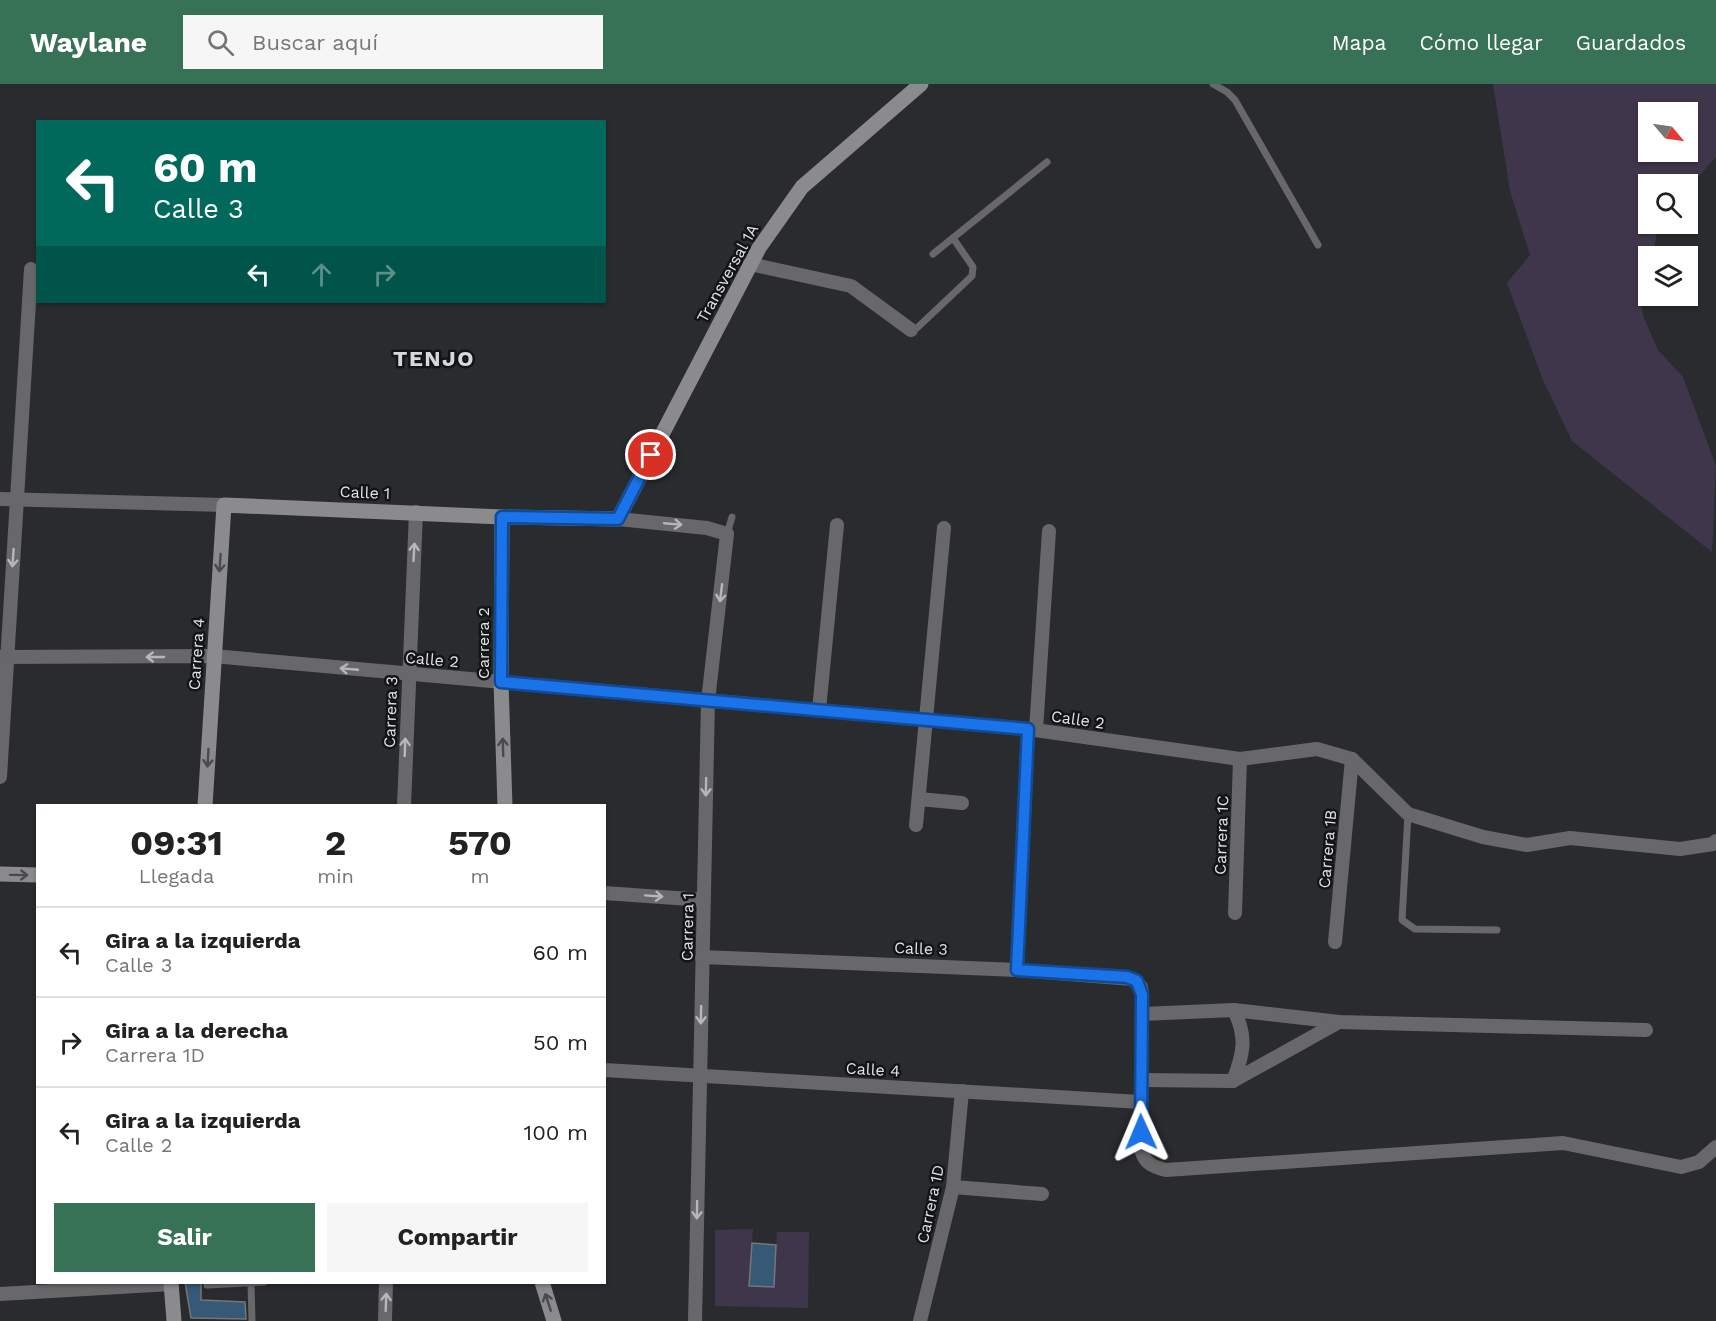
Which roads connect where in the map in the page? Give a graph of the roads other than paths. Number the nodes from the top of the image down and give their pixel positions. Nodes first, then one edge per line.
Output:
1 (921, 84) edge
2 (1213, 84) edge
3 (1047, 162) dead end
4 (952, 238) junction
5 (1318, 245) dead end
6 (933, 254) dead end
7 (750, 264) junction
8 (31, 269) dead end
9 (911, 330) joint
10 (0, 499) edge
11 (17, 500) junction
12 (224, 505) junction
13 (416, 512) junction
14 (502, 517) junction
15 (732, 517) dead end
16 (618, 519) junction
17 (837, 525) dead end
18 (944, 528) dead end
19 (1049, 531) dead end
20 (728, 534) junction
21 (213, 656) junction
22 (3, 658) edge
23 (407, 674) junction
24 (501, 682) junction
25 (708, 701) junction
26 (819, 711) junction
27 (928, 720) junction
28 (1032, 730) junction
29 (1239, 759) junction
30 (1352, 759) junction
31 (0, 777) edge
32 (919, 799) junction
33 (962, 803) dead end
34 (205, 804) edge
35 (404, 804) edge
36 (505, 804) edge
37 (1408, 814) junction
38 (916, 825) dead end
39 (1716, 841) edge
40 (0, 874) edge
41 (36, 875) edge
42 (606, 893) edge
43 (704, 900) junction
44 (1235, 913) dead end
45 (1497, 930) dead end
46 (1335, 942) dead end
47 (702, 957) junction
48 (1017, 970) junction
49 (1234, 1010) junction
50 (1142, 1014) junction
51 (1339, 1022) junction
52 (1647, 1030) dead end
53 (606, 1070) edge
54 (700, 1075) junction
55 (1142, 1080) junction
56 (1233, 1081) junction
57 (962, 1091) junction
58 (1140, 1102) junction
59 (1716, 1147) edge
60 (953, 1187) junction
61 (1042, 1194) dead end
62 (155, 1284) edge
63 (171, 1284) edge
64 (229, 1284) edge
65 (251, 1284) edge
66 (386, 1284) edge
67 (543, 1284) edge
68 (207, 1285) dead end
69 (0, 1294) edge
70 (174, 1321) edge
71 (252, 1321) edge
72 (385, 1321) edge
73 (554, 1321) edge
74 (695, 1321) edge
75 (920, 1321) edge

1 - 7 main road, Transversal 1A
2 - 5 lane
3 - 4 lane
4 - 6 lane
4 - 9 lane
7 - 9 street
7 - 16 main road, Transversal 1A
8 - 11 street
10 - 11 street, Calle 1
11 - 12 street, Calle 1
11 -> 22 street
12 - 13 main road, Calle 1
12 -> 21 main road, Carrera 4
13 - 14 main road, Calle 1
23 -> 13 street, Carrera 3
14 - 16 main road, Calle 1
14 - 24 main road, Carrera 2
15 - 20 lane
16 -> 20 street, Calle 1
17 - 26 street
18 - 27 street
19 - 28 street
20 -> 25 street, Carrera 1
21 -> 22 street, Calle 2
23 -> 21 street, Calle 2
21 -> 34 main road, Carrera 4
22 - 31 street
23 - 24 street, Calle 2
35 -> 23 street, Carrera 3
24 - 25 street, Calle 2
36 -> 24 main road, Carrera 2
25 - 26 street, Calle 2
25 -> 43 street, Carrera 1
26 - 27 street, Calle 2
27 - 28 street, Calle 2
27 - 32 street
28 - 29 street, Calle 2
28 - 48 street
29 - 30 street, Calle 2
29 - 44 street, Carrera 1C
30 - 37 street, Calle 2
30 - 46 street, Carrera 1B
32 - 33 street
32 - 38 street
37 - 39 street
37 - 45 lane
40 -> 41 main road
42 -> 43 street
43 - 47 street, Carrera 1
47 - 48 street, Calle 3
47 -> 54 street, Carrera 1
48 - 50 street, Calle 3
49 - 50 street
49 - 51 street
49 - 56 street
50 - 55 street
51 - 52 street
51 - 56 street
53 - 54 street, Calle 4
54 - 57 street, Calle 4
54 -> 74 street, Carrera 1
55 - 56 street
55 - 58 street
57 - 58 street, Calle 4
57 - 60 street, Carrera 1D
58 - 59 street
60 - 61 street
60 - 75 street, Carrera 1D
62 - 69 street
63 - 70 main road
64 - 68 lane
65 - 71 lane
72 -> 66 street
73 -> 67 main road

